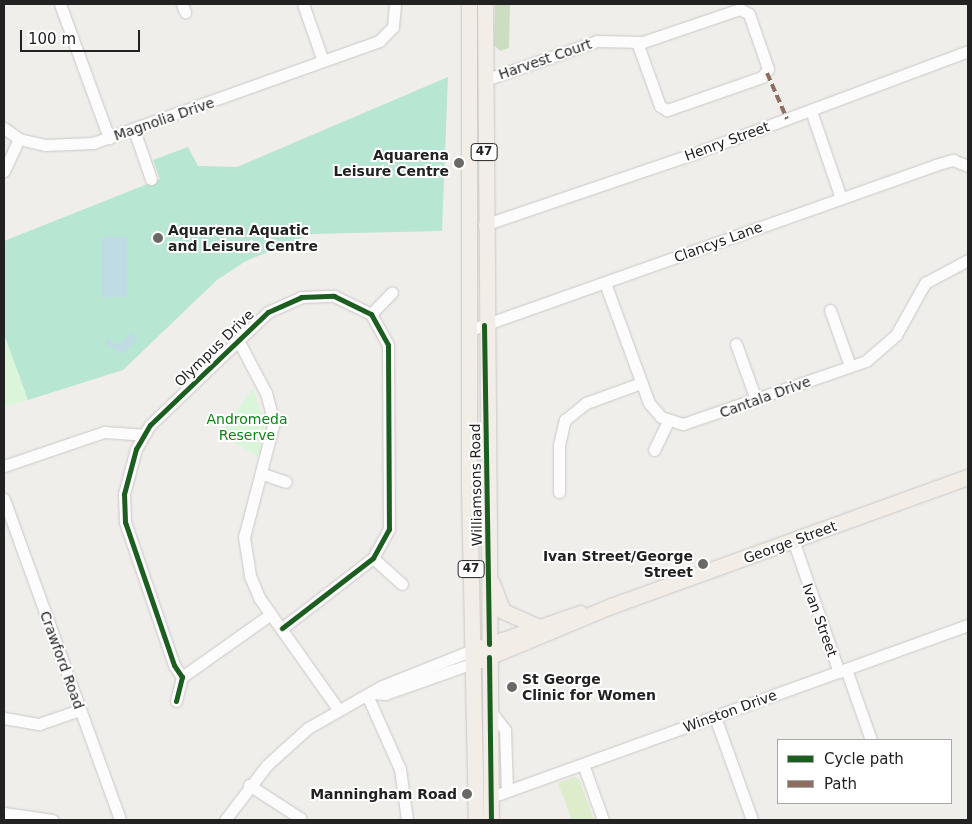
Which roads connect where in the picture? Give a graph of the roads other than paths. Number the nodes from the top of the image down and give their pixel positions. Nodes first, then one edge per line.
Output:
1 (60, 4) edge
2 (303, 4) edge
3 (395, 4) edge
4 (469, 4) edge
5 (485, 4) edge
6 (636, 42) junction
7 (968, 52) edge
8 (323, 61) junction
9 (485, 80) junction
10 (468, 83) junction
11 (811, 111) junction
12 (4, 128) edge
13 (134, 130) junction
14 (108, 138) junction
15 (19, 139) junction
16 (968, 166) edge
17 (4, 171) edge
18 (151, 179) dead end
19 (841, 198) junction
20 (484, 225) junction
21 (968, 260) edge
22 (605, 283) junction
23 (392, 292) dead end
24 (830, 310) dead end
25 (371, 314) junction
26 (484, 325) junction
27 (468, 331) junction
28 (238, 340) junction
29 (736, 344) dead end
30 (850, 366) junction
31 (641, 382) junction
32 (756, 400) junction
33 (668, 421) junction
34 (143, 435) junction
35 (654, 450) dead end
36 (4, 466) edge
37 (263, 474) junction
38 (968, 477) edge
39 (286, 482) dead end
40 (559, 492) dead end
41 (4, 499) edge
42 (791, 541) junction
43 (373, 558) junction
44 (488, 571) junction
45 (402, 584) dead end
46 (611, 606) junction
47 (271, 614) junction
48 (968, 625) edge
49 (538, 626) junction
50 (282, 628) junction
51 (489, 651) junction
52 (473, 657) junction
53 (842, 671) junction
54 (182, 676) junction
55 (369, 694) junction
56 (176, 701) dead end
57 (338, 709) junction
58 (80, 710) junction
59 (490, 710) junction
60 (715, 717) junction
61 (4, 718) edge
62 (871, 739) edge
63 (583, 764) junction
64 (249, 785) junction
65 (507, 791) junction
66 (491, 797) junction
67 (236, 804) junction
68 (4, 813) edge
69 (300, 818) dead end
70 (53, 820) edge
71 (120, 820) edge
72 (225, 820) edge
73 (233, 820) edge
74 (407, 820) edge
75 (476, 820) edge
76 (491, 820) edge
77 (603, 820) edge
78 (752, 820) edge

1 - 14 street
2 - 8 street
3 - 8 street, Magnolia Drive
4 - 10 main road, Williamsons Road / 47
5 - 9 main road, Williamsons Road / 47
6 - 6 street, Harvest Court
6 - 9 street, Harvest Court
7 - 11 street, Henry Street
8 - 13 street, Magnolia Drive
9 - 10 main road
9 - 20 main road, Williamsons Road / 47
10 - 27 main road, Williamsons Road / 47
11 - 19 street
11 - 20 street, Henry Street
12 - 15 street, Magnolia Drive
13 - 14 street, Magnolia Drive
13 - 18 street
14 - 15 street, Magnolia Drive
15 - 17 street
16 - 19 street, Clancys Lane
19 - 22 street, Clancys Lane
20 - 26 main road, Williamsons Road / 47
21 - 30 street, Cantala Drive
22 - 26 street, Clancys Lane
22 - 31 street
23 - 25 street
24 - 30 street
25 - 28 street, Olympus Drive
25 - 43 street
26 - 27 street, Clancys Lane
26 - 44 main road, Williamsons Road / 47
27 - 52 main road, Williamsons Road / 47
28 - 34 street, Olympus Drive
28 - 37 street
29 - 32 street
30 - 32 street, Cantala Drive
31 - 33 street
31 - 40 street
32 - 33 street, Cantala Drive
33 - 35 street
34 - 36 street
34 - 54 street, Olympus Drive
37 - 39 street
37 - 47 street
38 - 42 main road, George Street
41 - 58 street, Crawford Road
42 - 46 main road, George Street
42 - 53 street, Ivan Street
43 - 45 street
43 - 50 street
44 - 49 main road
44 - 51 main road, Williamsons Road / 47
46 - 49 main road, George Street
46 - 51 main road, George Street
47 - 50 street
47 - 54 street
48 - 53 street, Winston Drive
49 - 51 main road, George Street
50 - 57 street
51 - 52 main road
51 - 59 main road, Williamsons Road / 47
52 - 55 street
52 - 75 main road, Williamsons Road / 47
53 - 60 street, Winston Drive
53 - 62 street, Ivan Street
54 - 56 street
55 - 57 street
55 - 74 street
57 - 64 street
58 - 61 street
58 - 71 street, Crawford Road
59 - 65 street
59 - 66 main road, Williamsons Road / 47
60 - 63 street, Winston Drive
60 - 78 street
63 - 65 street, Winston Drive
63 - 77 street
64 - 67 street
64 - 69 street
65 - 66 street, Winston Drive
66 - 76 main road, Williamsons Road / 47
67 - 72 street
67 - 73 street
68 - 70 street

